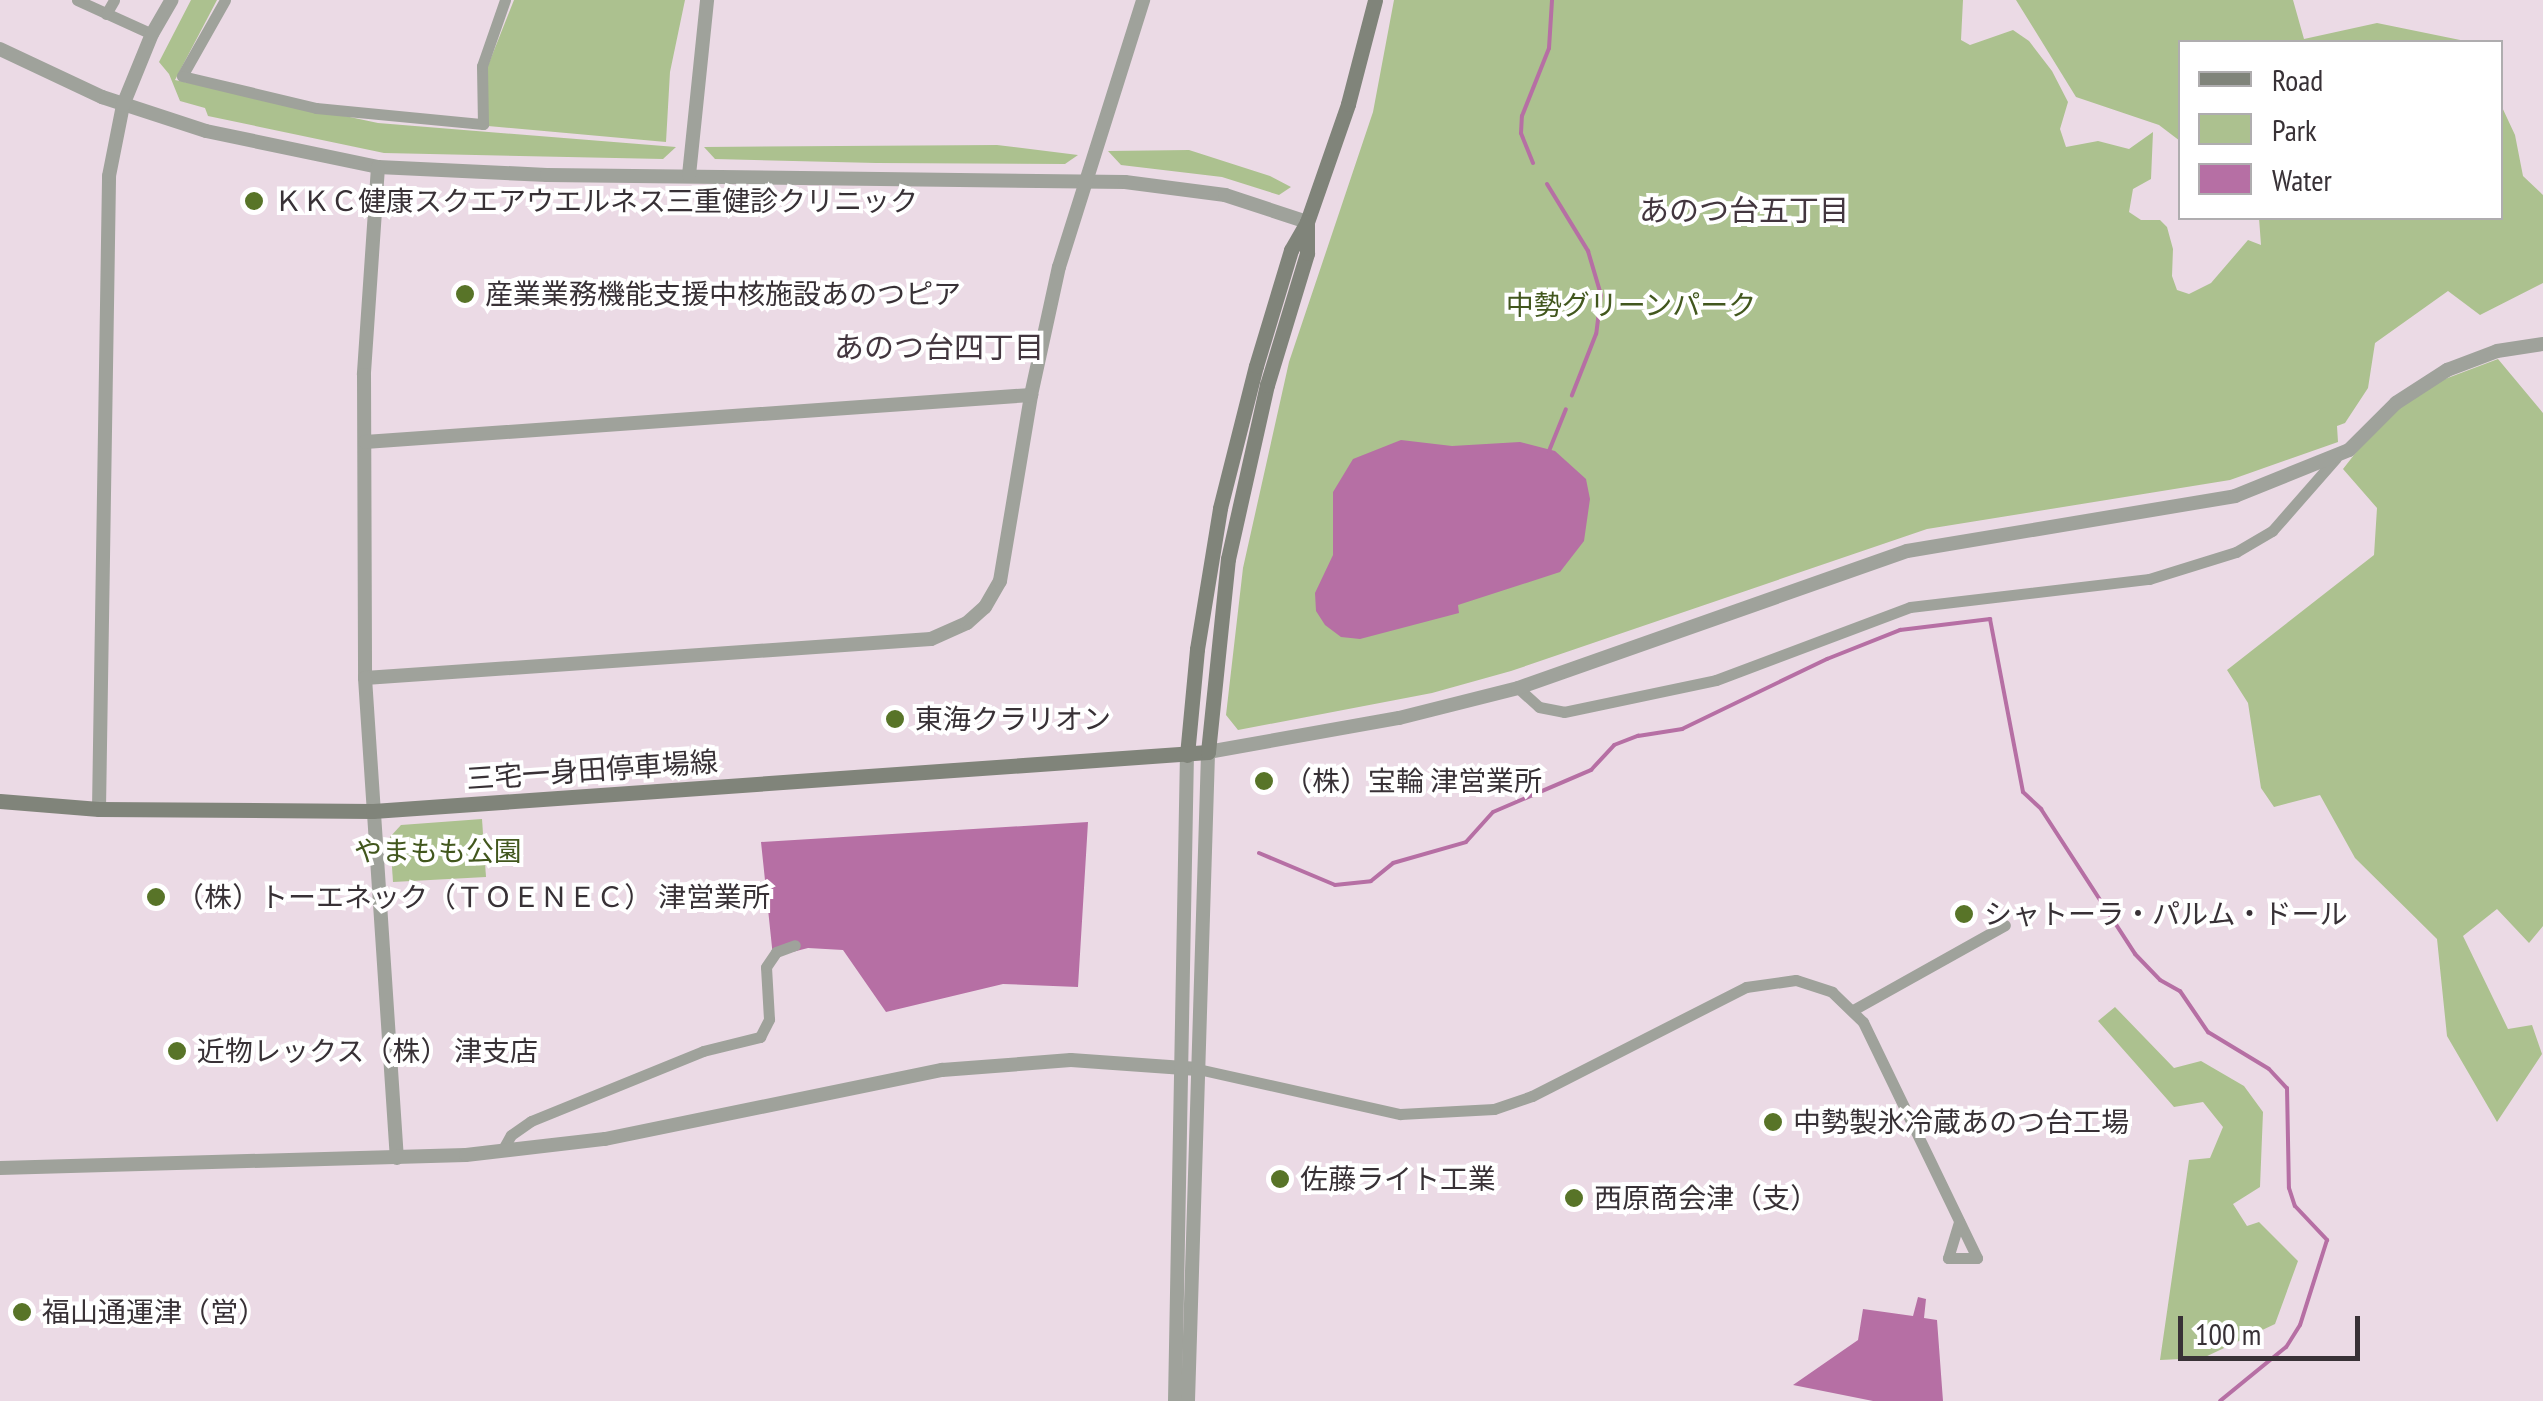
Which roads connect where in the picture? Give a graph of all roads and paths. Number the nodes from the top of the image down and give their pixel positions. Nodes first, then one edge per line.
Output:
1 (77, 0) edge
2 (114, 0) edge
3 (172, 0) edge
4 (226, 0) edge
5 (504, 0) edge
6 (707, 0) edge
7 (1142, 0) edge
8 (1374, 0) edge
9 (106, 14) junction
10 (152, 34) junction
11 (0, 50) edge
12 (123, 105) junction
13 (378, 167) junction
14 (689, 176) junction
15 (1085, 181) junction
16 (1307, 222) junction
17 (2543, 344) edge
18 (1031, 395) junction
19 (365, 442) junction
20 (2336, 458) junction
21 (366, 678) junction
22 (1518, 688) junction
23 (1208, 752) junction
24 (1188, 754) junction
25 (0, 801) edge
26 (98, 809) junction
27 (373, 811) junction
28 (2005, 925) dead end
29 (795, 945) dead end
30 (1853, 1010) junction
31 (1181, 1067) junction
32 (1198, 1069) junction
33 (502, 1152) junction
34 (398, 1158) junction
35 (0, 1168) edge
36 (1959, 1222) dead end
37 (1175, 1401) edge
38 (1188, 1401) edge

1 - 9 street
2 - 9 street
3 - 10 street
4 - 5 street
6 - 14 street
7 - 15 street
8 - 16 main road
9 - 10 street
10 - 12 street
11 - 12 street
12 - 13 street
12 - 26 street
13 - 14 street
13 - 19 street
14 - 15 street
15 - 16 street
15 - 18 street
16 - 23 main road
16 - 24 main road
17 - 20 street
18 - 19 street
18 - 21 street
19 - 21 street
20 - 22 street
20 - 22 street
21 - 27 street
22 - 23 street
23 - 24 main road, 三宅一身田停車場線
23 - 32 street
24 - 27 main road, 三宅一身田停車場線
24 - 31 street
25 - 26 main road, 三宅一身田停車場線
26 - 27 main road, 三宅一身田停車場線
27 - 34 street
28 - 30 street
29 - 33 street
30 - 32 street
30 - 36 street
31 - 32 street
31 - 33 street
31 - 37 street
32 - 38 street
33 - 34 street
34 - 35 street

